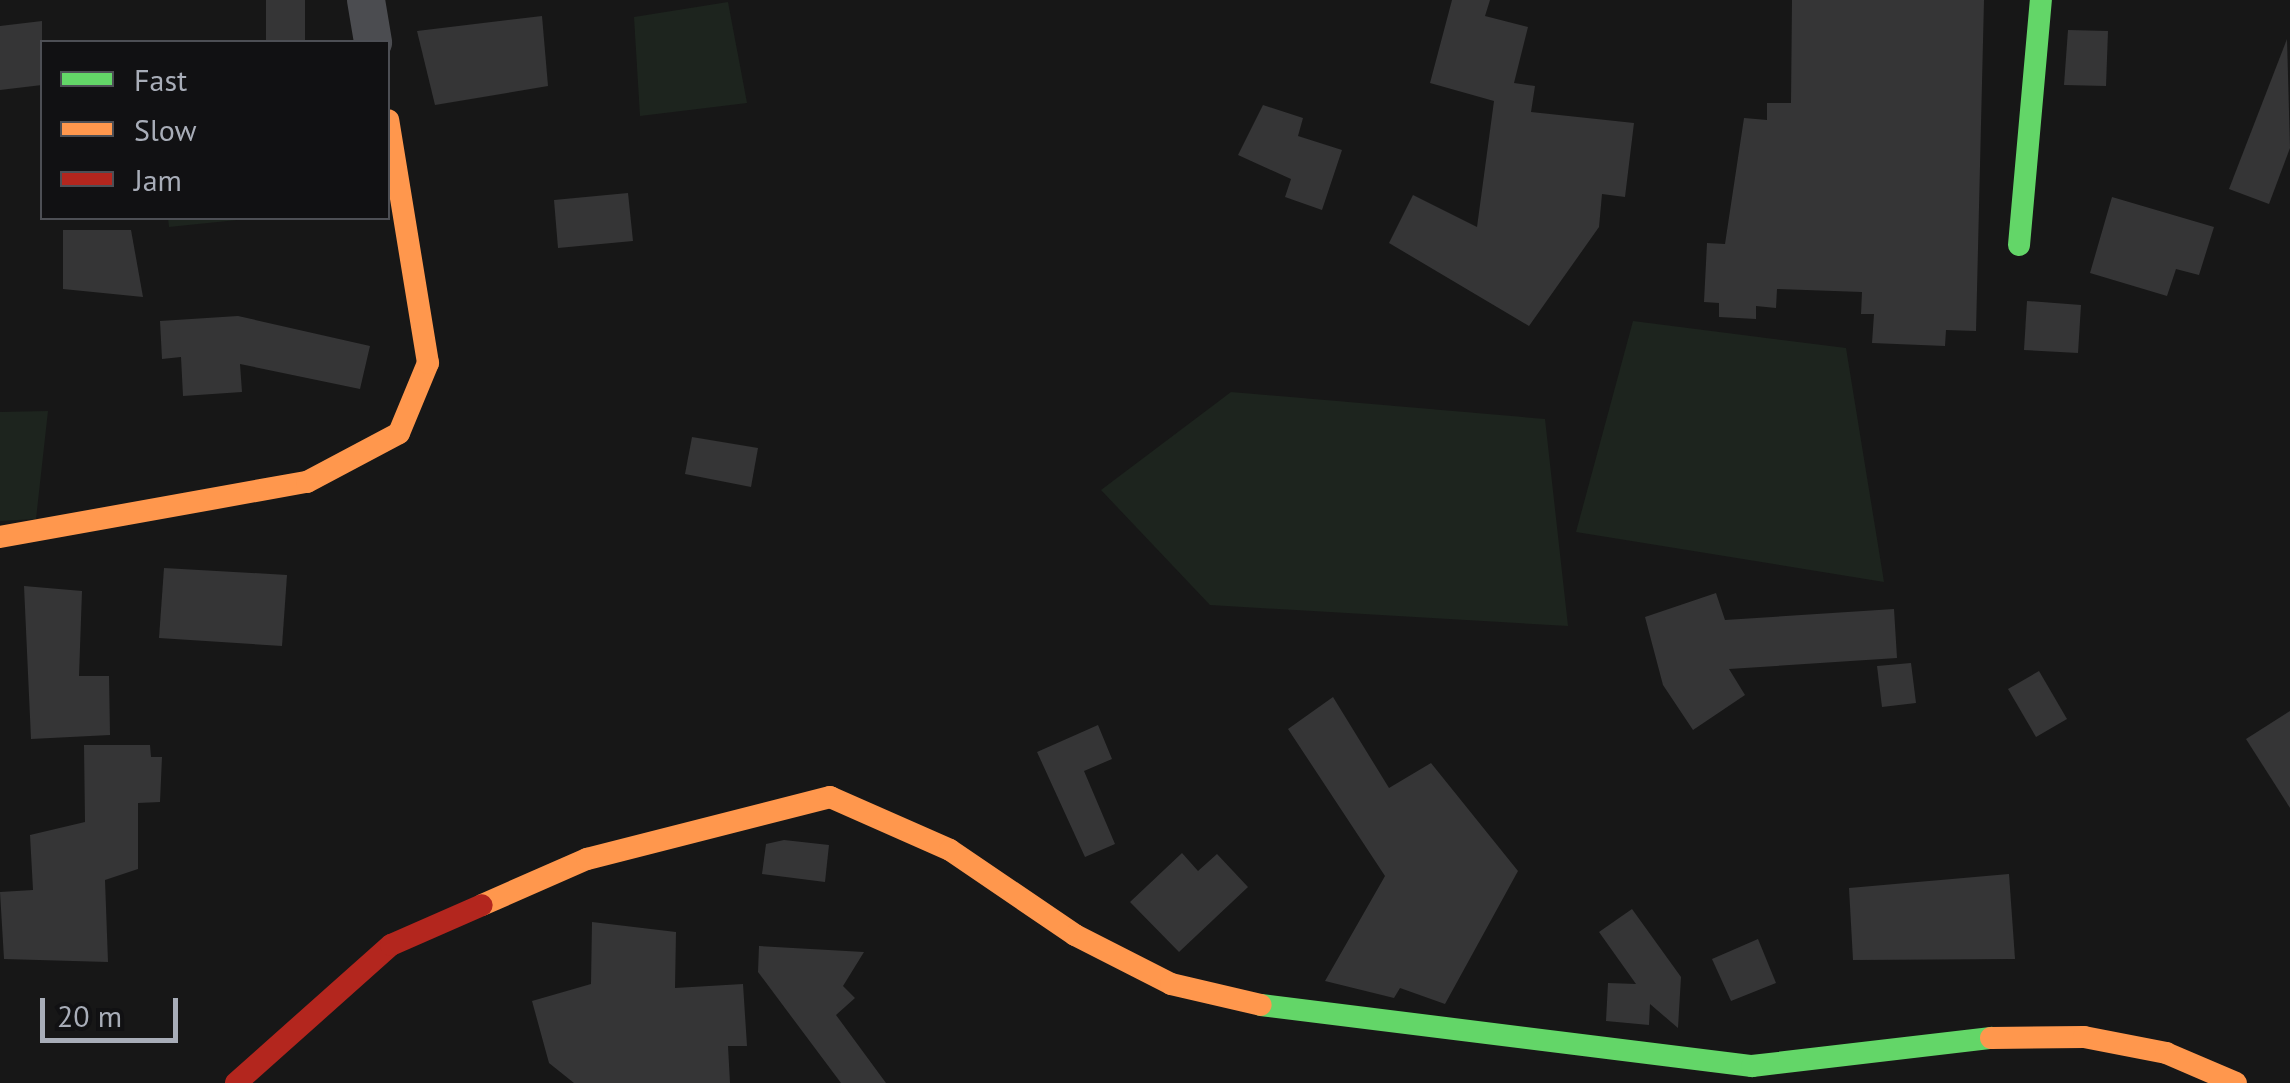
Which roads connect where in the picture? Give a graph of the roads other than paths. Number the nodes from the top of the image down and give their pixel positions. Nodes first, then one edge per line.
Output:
1 (366, 0) edge
2 (2041, 0) edge
3 (373, 40) edge
4 (390, 132) edge
5 (2018, 245) dead end
6 (0, 536) edge
7 (236, 1083) edge
8 (2236, 1083) edge

1 - 3 street
2 - 5 street
4 - 6 street
7 - 8 street

